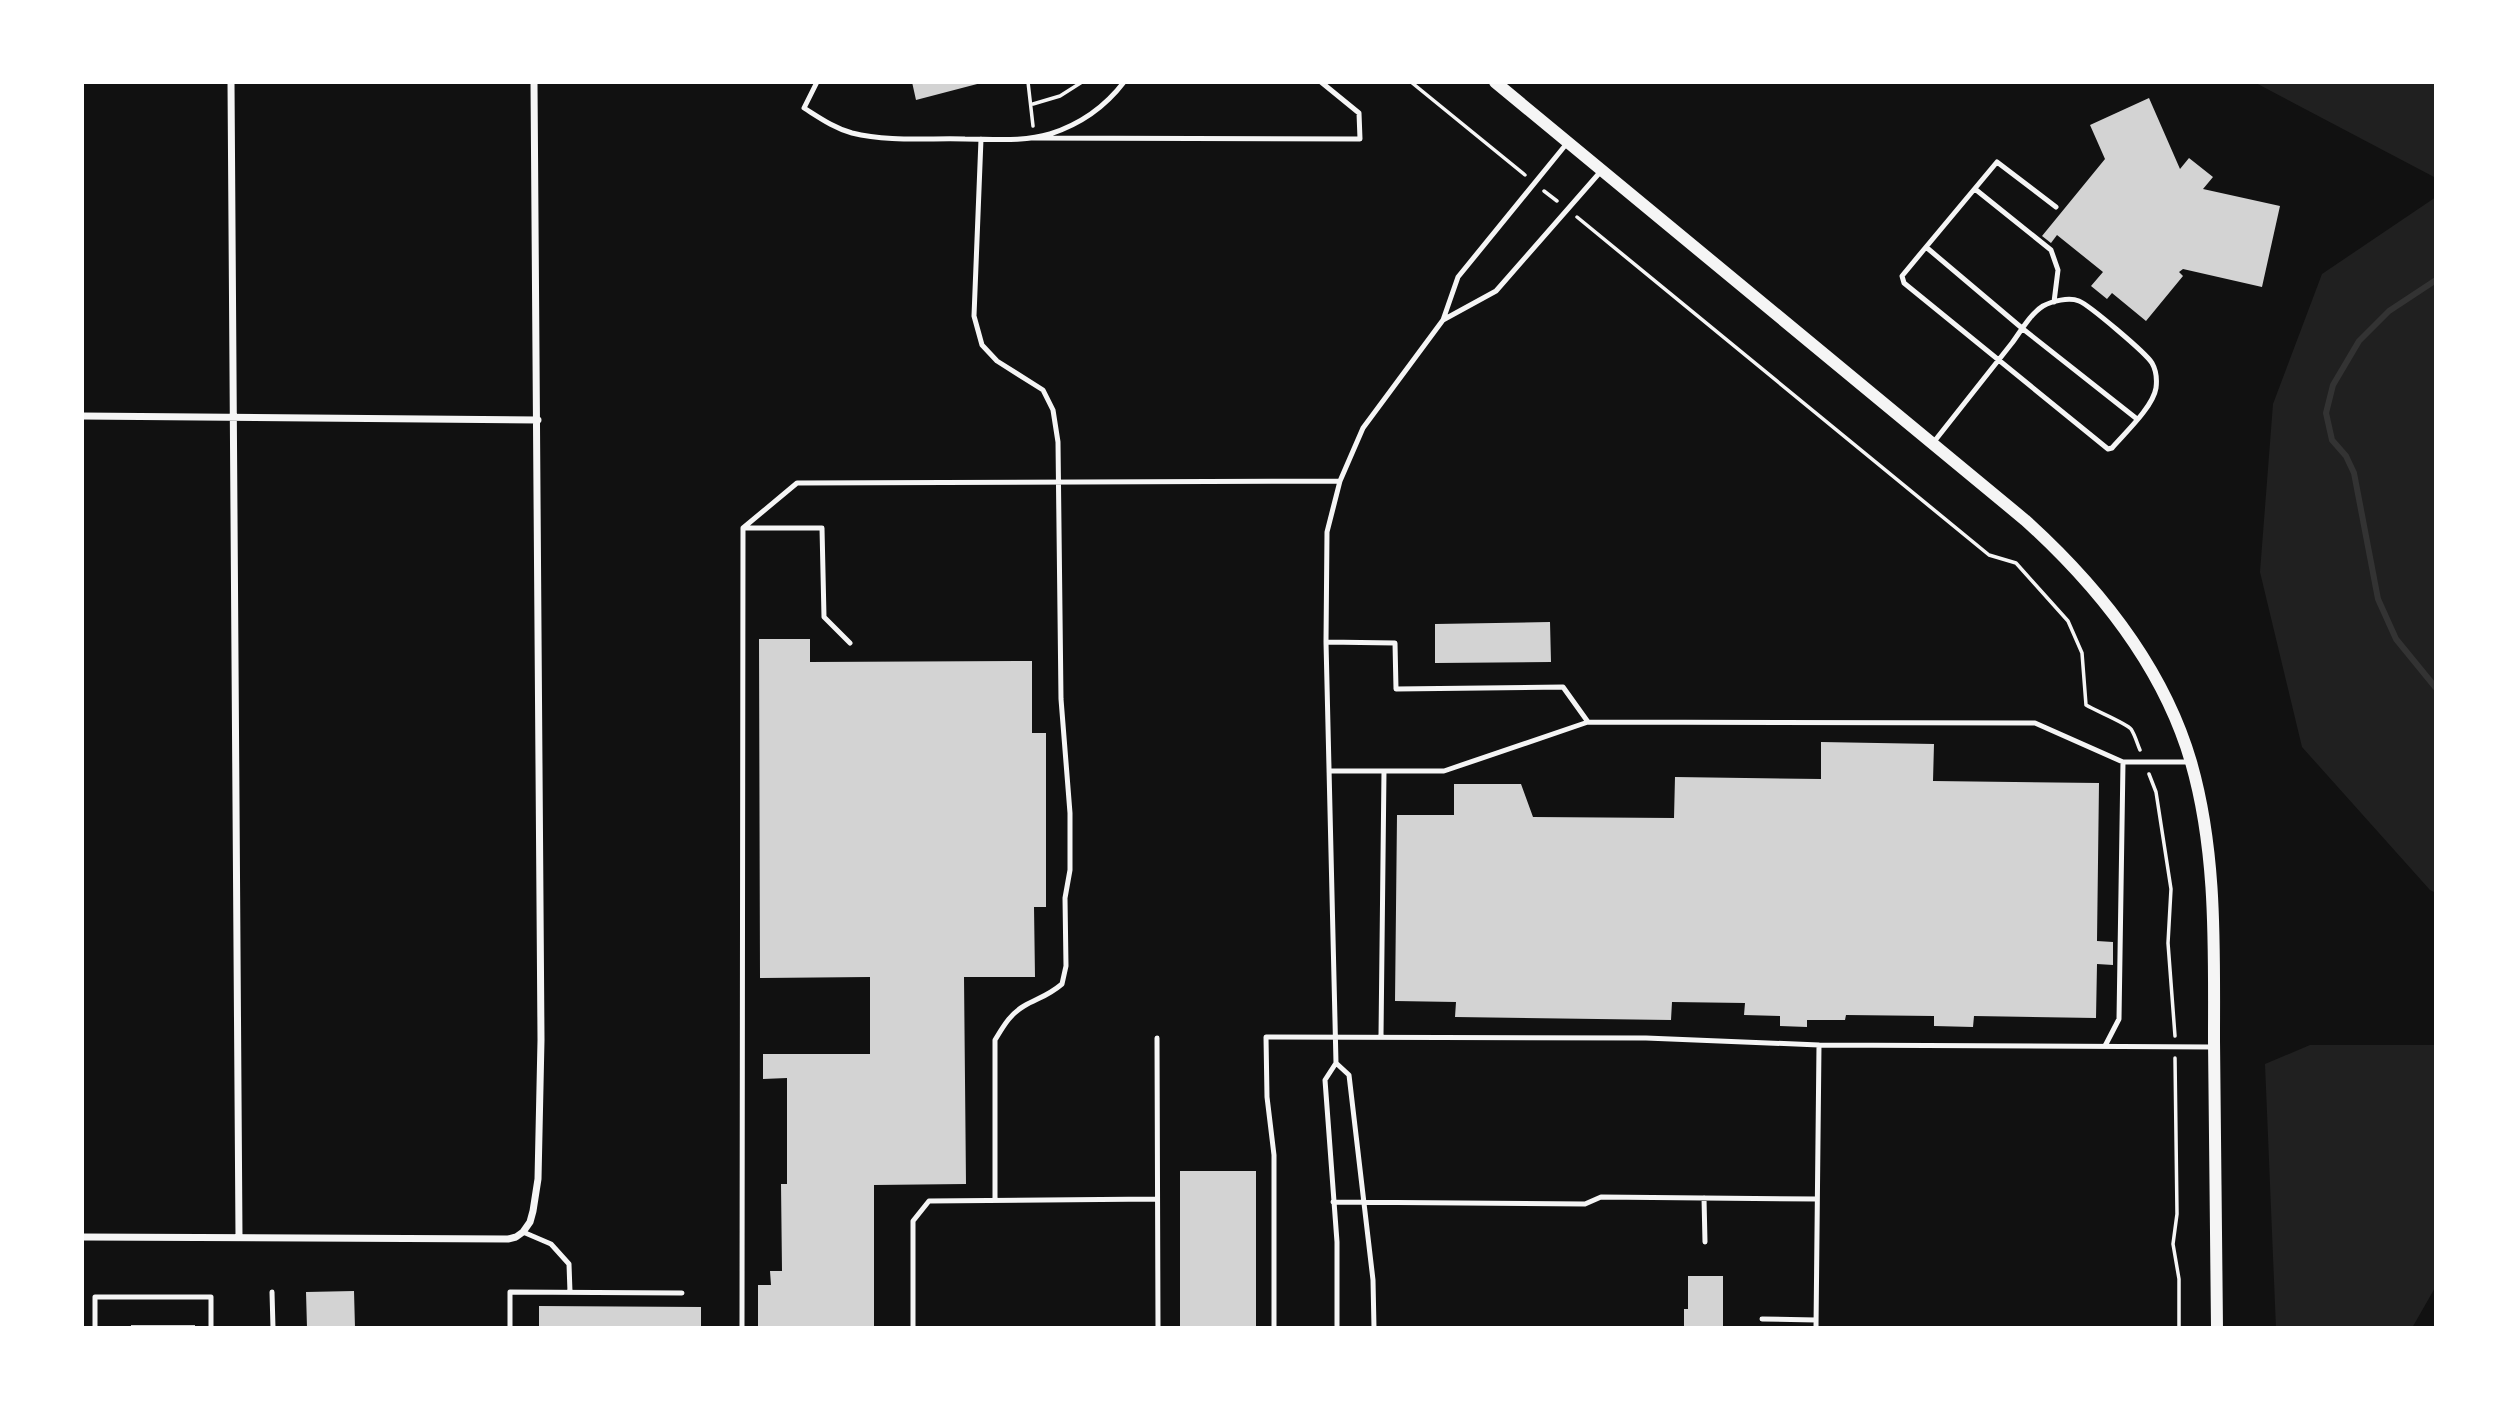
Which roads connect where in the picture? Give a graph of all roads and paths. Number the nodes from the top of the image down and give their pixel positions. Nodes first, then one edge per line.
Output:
1 (231, 82) edge
2 (534, 82) edge
3 (817, 82) edge
4 (1028, 82) edge
5 (1082, 82) edge
6 (1124, 82) edge
7 (1321, 82) edge
8 (1411, 82) edge
9 (1496, 82) edge
10 (1032, 104) junction
11 (1033, 138) junction
12 (981, 139) junction
13 (1568, 142) junction
14 (1602, 169) junction
15 (1535, 183) junction
16 (1975, 189) junction
17 (2056, 207) dead end
18 (1567, 209) junction
19 (1926, 247) junction
20 (2054, 302) junction
21 (1443, 320) junction
22 (2023, 329) junction
23 (1999, 360) junction
24 (82, 416) edge
25 (233, 417) junction
26 (2137, 419) junction
27 (538, 420) junction
28 (1933, 443) junction
29 (1340, 481) junction
30 (1060, 482) junction
31 (743, 528) junction
32 (1326, 642) junction
33 (850, 643) dead end
34 (1588, 722) junction
35 (2123, 762) junction
36 (2144, 762) junction
37 (2191, 762) junction
38 (1329, 771) junction
39 (1384, 771) junction
40 (1334, 1035) junction
41 (1381, 1036) junction
42 (1157, 1038) dead end
43 (1819, 1045) junction
44 (2105, 1046) junction
45 (2175, 1046) junction
46 (2214, 1047) junction
47 (1336, 1063) junction
48 (1704, 1198) junction
49 (1157, 1199) junction
50 (1817, 1199) junction
51 (995, 1200) junction
52 (1333, 1202) junction
53 (1363, 1202) junction
54 (523, 1232) junction
55 (239, 1236) junction
56 (82, 1237) edge
57 (1705, 1242) dead end
58 (272, 1292) dead end
59 (570, 1292) junction
60 (682, 1293) dead end
61 (1762, 1318) dead end
62 (1816, 1320) junction
63 (95, 1328) edge
64 (211, 1328) edge
65 (273, 1328) edge
66 (510, 1328) edge
67 (742, 1328) edge
68 (913, 1328) edge
69 (1158, 1328) edge
70 (1274, 1328) edge
71 (1337, 1328) edge
72 (1374, 1328) edge
73 (1816, 1328) edge
74 (2179, 1328) edge
75 (2217, 1328) edge

1 - 25 street
2 - 27 street
3 - 12 lane
4 - 10 path
5 - 10 path
6 - 11 lane
7 - 11 lane
8 - 15 path
9 - 13 street
10 - 11 path
11 - 12 lane
12 - 30 lane
13 - 14 street
13 - 15 lane
14 - 18 lane
14 - 28 street
15 - 18 path
15 - 21 lane
16 - 17 lane
16 - 19 lane
16 - 20 lane
18 - 21 lane
18 - 36 path
19 - 22 lane
19 - 23 lane
20 - 22 lane
20 - 26 lane
21 - 29 lane
22 - 23 lane
22 - 26 lane
23 - 26 lane
23 - 28 lane
24 - 25 street
25 - 27 street
25 - 55 street
27 - 54 street
28 - 37 street
29 - 30 lane
29 - 32 lane
30 - 31 lane
30 - 51 lane
31 - 33 lane
31 - 67 lane
32 - 34 lane
32 - 38 lane
34 - 35 lane
34 - 39 lane
35 - 36 lane
35 - 44 lane
36 - 37 lane
36 - 45 path
37 - 46 street
38 - 39 lane
38 - 40 lane
39 - 41 lane
40 - 41 lane
40 - 47 lane
40 - 70 lane
41 - 43 lane
42 - 49 lane
43 - 44 lane
43 - 50 lane
44 - 45 lane
45 - 46 lane
45 - 74 path
46 - 75 street
47 - 52 lane
47 - 53 lane
48 - 50 lane
48 - 53 lane
48 - 57 lane
49 - 51 lane
49 - 69 lane
50 - 62 lane
51 - 68 lane
52 - 53 lane
52 - 71 lane
53 - 72 lane
54 - 55 street
54 - 59 lane
55 - 56 street
58 - 65 lane
59 - 60 lane
59 - 66 lane
61 - 62 lane
62 - 73 lane
63 - 64 lane

